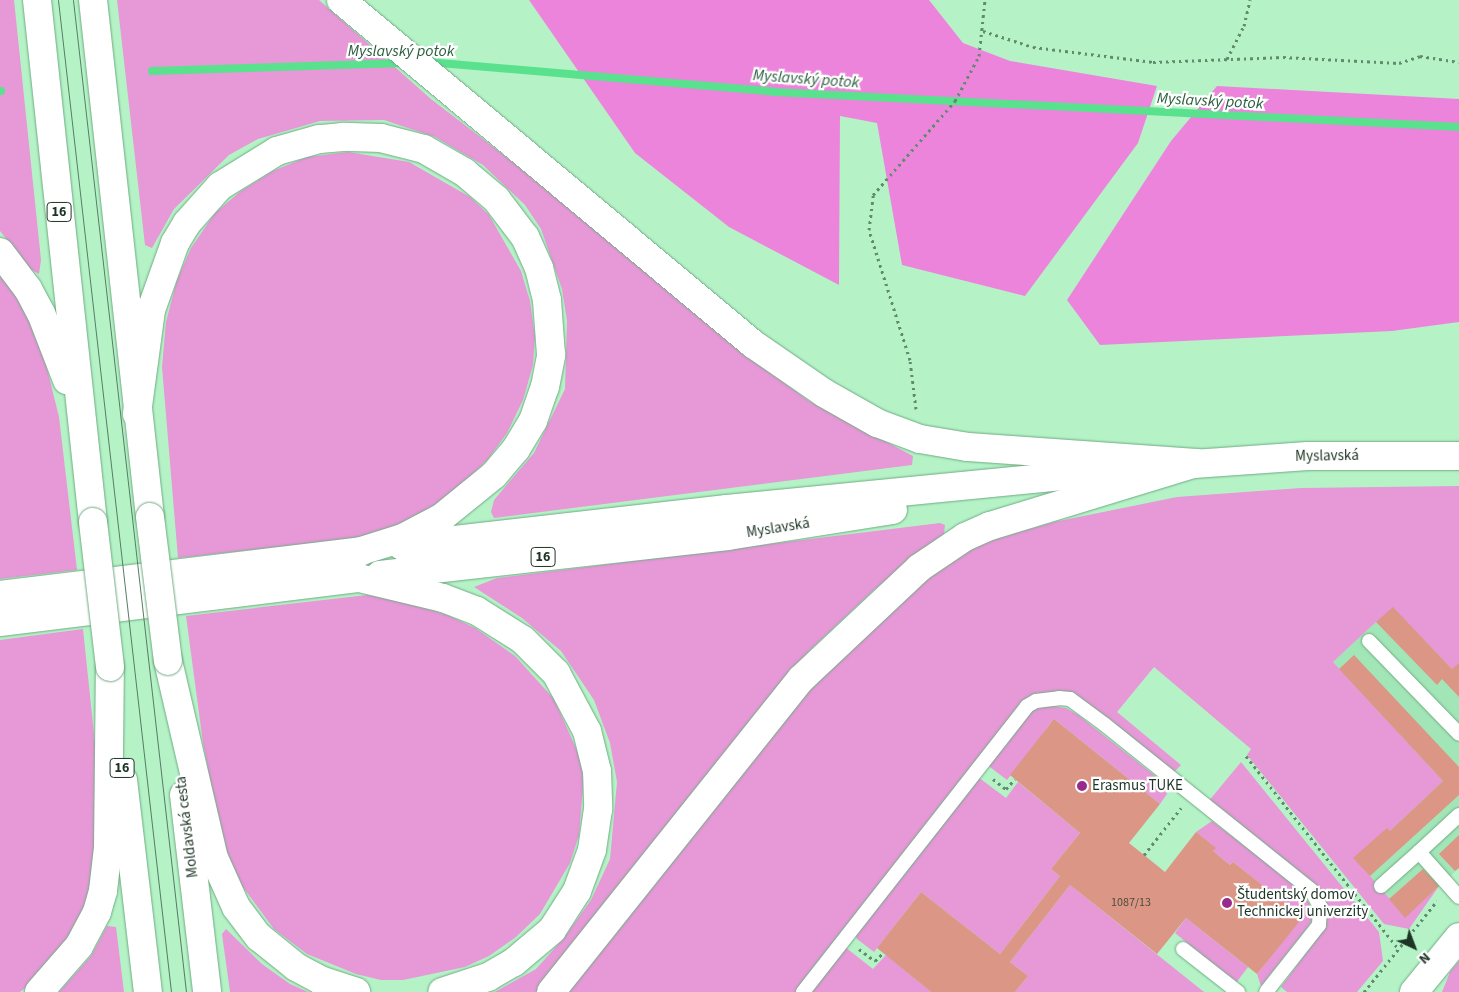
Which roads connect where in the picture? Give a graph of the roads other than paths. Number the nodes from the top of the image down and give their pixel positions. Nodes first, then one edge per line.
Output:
1 (37, 0) edge
2 (93, 0) edge
3 (341, 0) edge
4 (0, 252) edge
5 (137, 414) junction
6 (82, 422) junction
7 (1459, 456) edge
8 (1196, 463) junction
9 (361, 551) junction
10 (359, 578) junction
11 (0, 596) edge
12 (0, 622) edge
13 (1369, 641) dead end
14 (168, 661) junction
15 (110, 668) junction
16 (1459, 734) edge
17 (1459, 815) edge
18 (1418, 852) junction
19 (1380, 886) dead end
20 (1454, 892) edge
21 (1454, 944) edge
22 (1183, 949) dead end
23 (39, 992) edge
24 (148, 992) edge
25 (207, 992) edge
26 (356, 992) edge
27 (442, 992) edge
28 (551, 992) edge
29 (803, 992) edge
30 (1238, 992) edge
31 (1266, 992) edge
32 (1414, 992) edge
33 (1433, 992) edge

1 - 6 main road, 16
2 - 5 main road
3 - 8 main road
4 - 6 main road
5 - 9 main road
5 - 14 main road, bridge
6 - 15 main road, 16, bridge
7 - 8 main road, Myslavská
8 - 9 main road, Myslavská / 16
8 - 10 main road, Myslavská / 16
8 - 28 main road
9 - 11 main road, 16
10 - 12 main road, 16
10 - 27 main road
13 - 16 lane
14 - 25 main road, Moldavská cesta
14 - 26 main road
15 - 23 main road
15 - 24 main road, 16
17 - 18 lane
18 - 19 lane
18 - 20 lane
21 - 32 main road
21 - 33 main road
22 - 30 lane
29 - 31 lane

